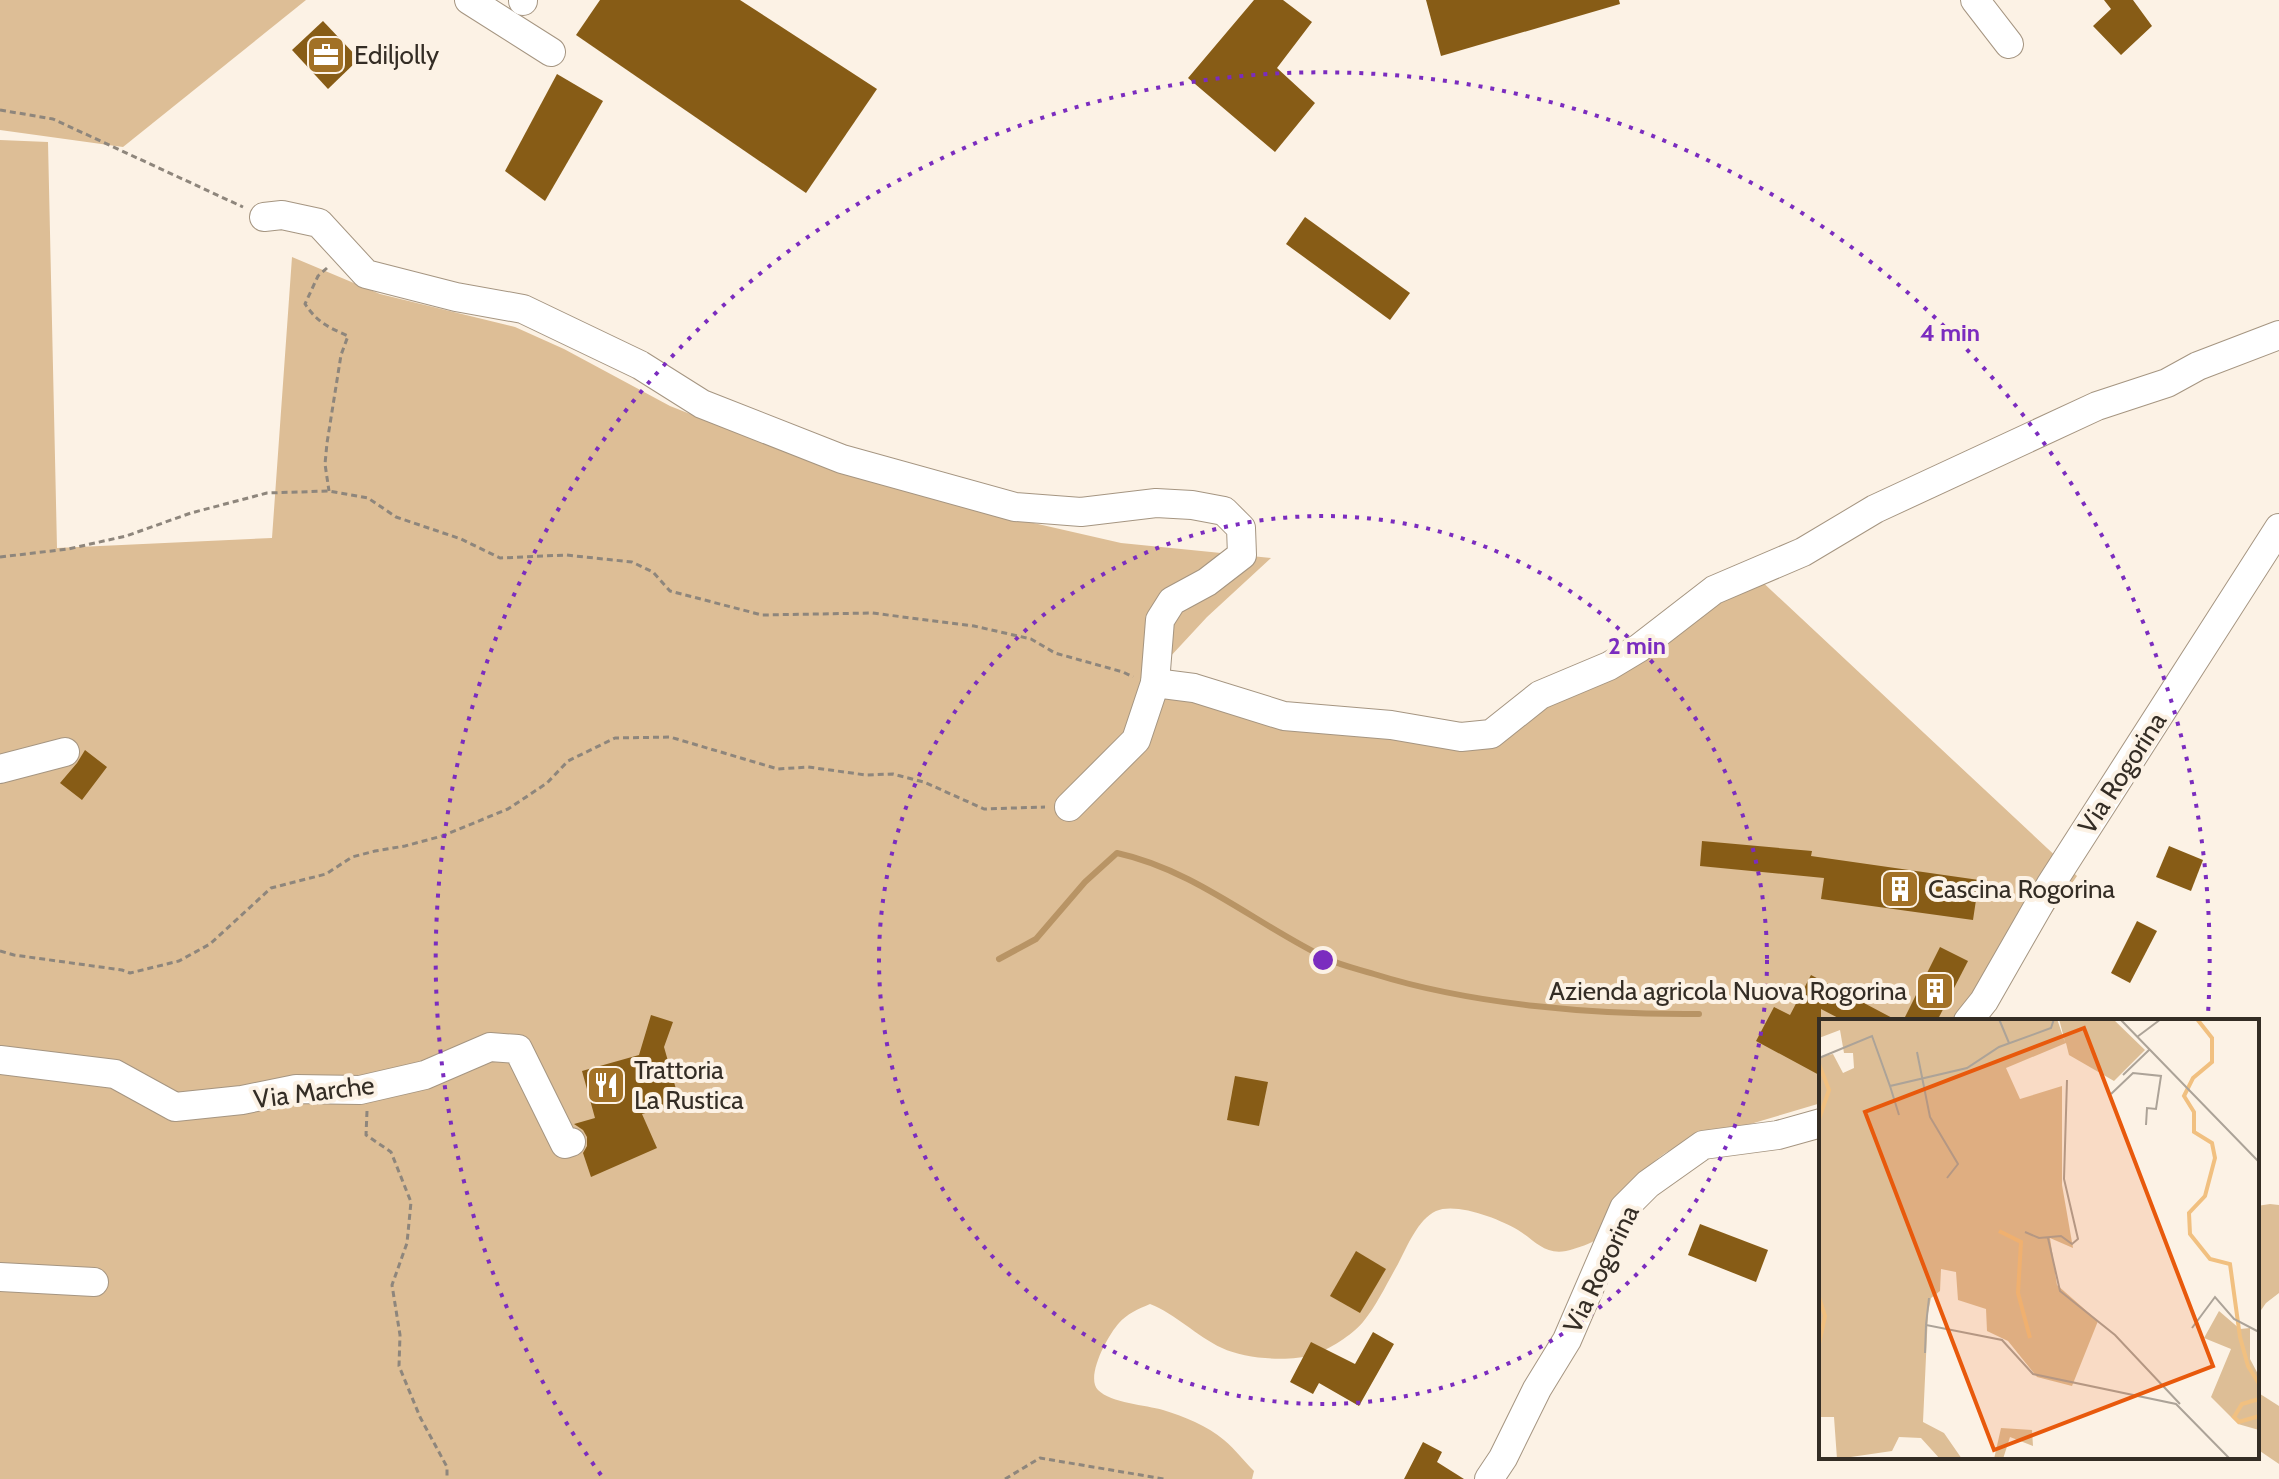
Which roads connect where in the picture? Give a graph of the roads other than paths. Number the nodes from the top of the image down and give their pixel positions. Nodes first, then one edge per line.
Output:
1 (469, 0) edge
2 (1975, 0) edge
3 (2009, 44) dead end
4 (551, 52) dead end
5 (264, 217) road end
6 (2279, 335) edge
7 (2279, 528) edge
8 (1155, 683) junction
9 (65, 752) dead end
10 (0, 769) edge
11 (1069, 807) road end
12 (1970, 1019) edge
13 (0, 1060) edge
14 (1819, 1124) edge
15 (571, 1142) dead end
16 (0, 1277) edge
17 (94, 1282) dead end
18 (1489, 1479) edge

1 - 4 street
2 - 3 street
5 - 8 street
6 - 8 street
7 - 12 street, Via Rogorina
8 - 11 street
9 - 10 street
13 - 15 street, Via Marche
14 - 18 street, Via Rogorina
16 - 17 street

